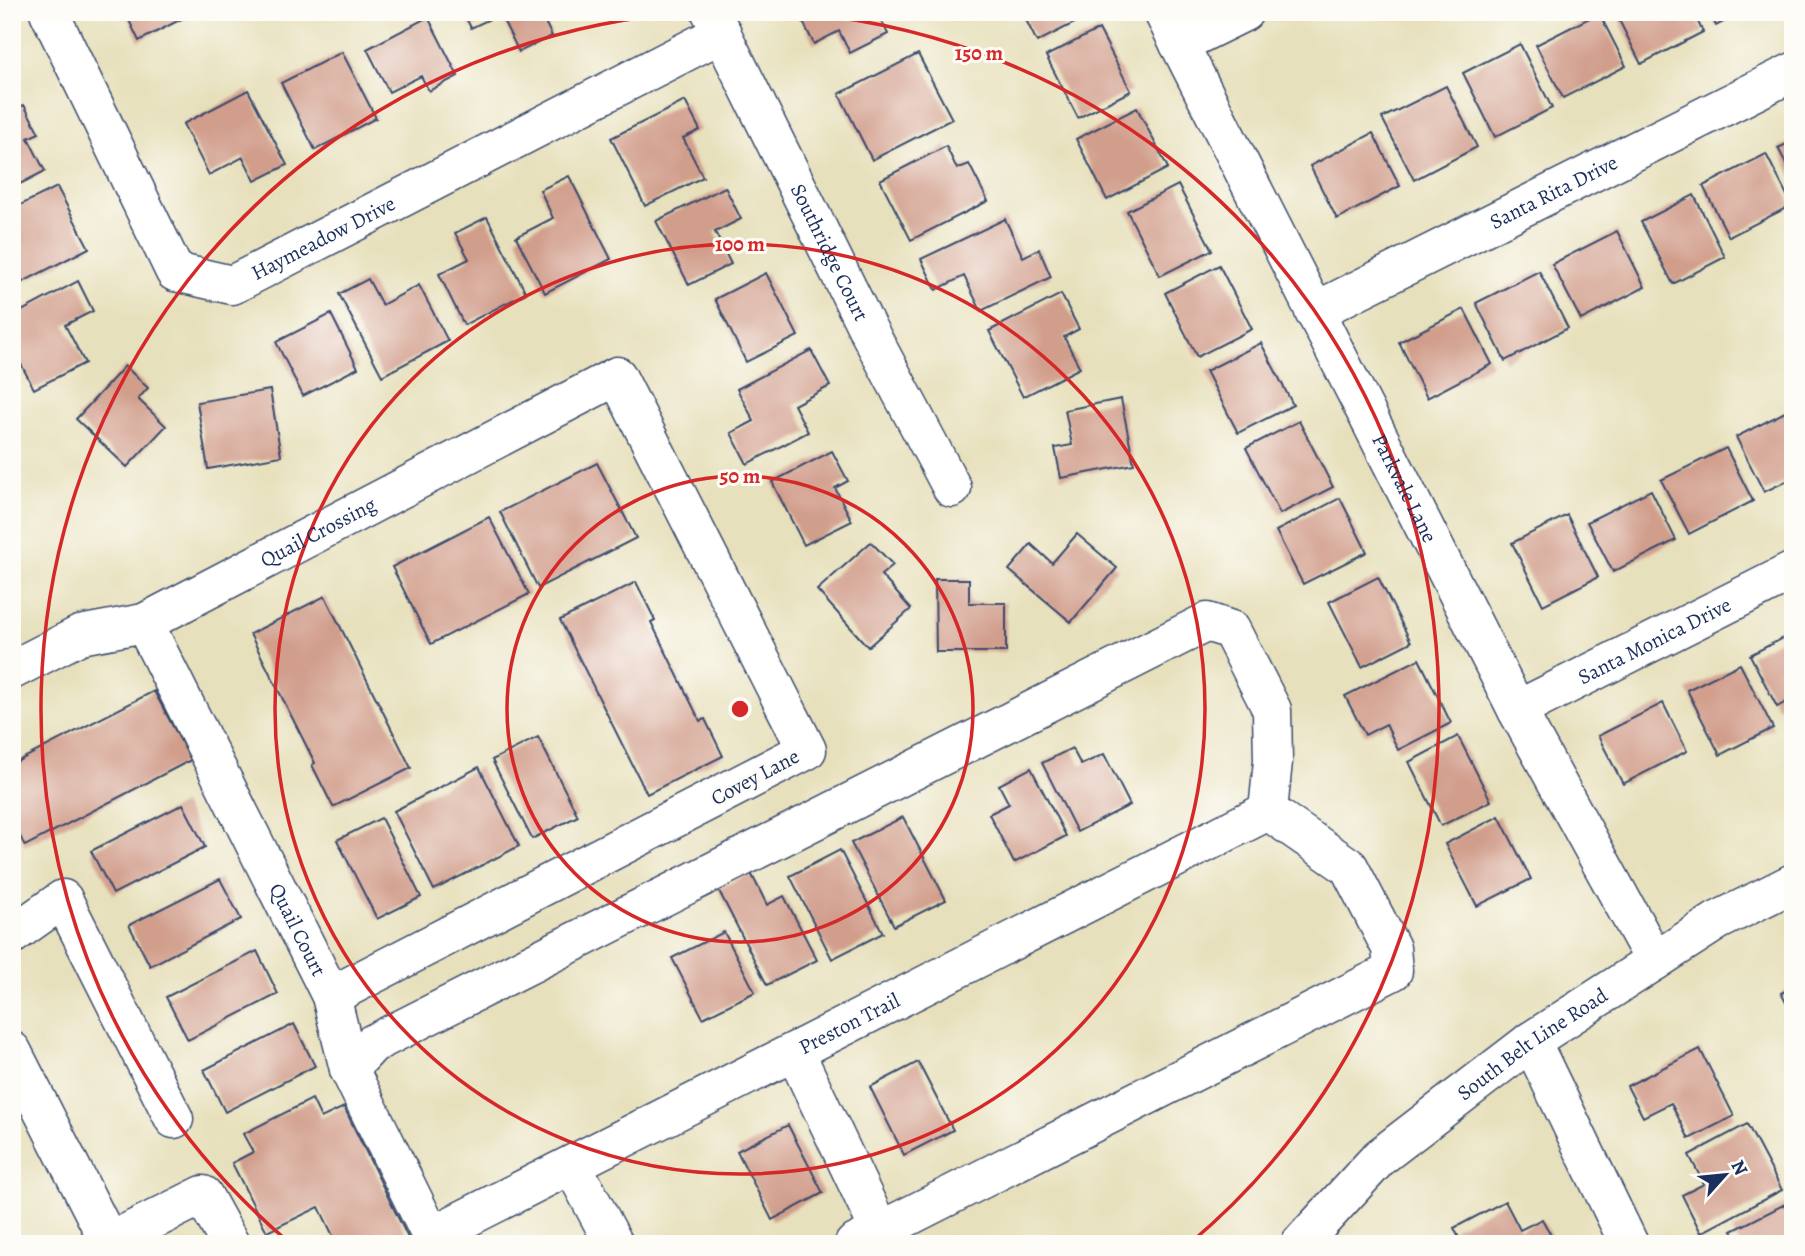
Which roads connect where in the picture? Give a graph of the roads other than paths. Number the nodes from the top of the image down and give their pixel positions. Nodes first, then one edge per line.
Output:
1 (49, 12) edge
2 (1244, 12) edge
3 (716, 23) edge
4 (1171, 28) edge
5 (1793, 72) edge
6 (1314, 312) junction
7 (617, 376) joint
8 (952, 488) dead end
9 (1793, 571) edge
10 (144, 623) junction
11 (12, 670) edge
12 (1517, 710) junction
13 (1268, 811) junction
14 (1793, 883) edge
15 (12, 935) edge
16 (1655, 961) junction
17 (331, 996) junction
18 (1531, 1041) junction
19 (12, 1051) edge
20 (795, 1052) junction
21 (349, 1069) junction
22 (174, 1119) dead end
23 (572, 1165) junction
24 (873, 1239) edge
25 (433, 1240) edge
26 (103, 1241) edge
27 (230, 1244) edge
28 (614, 1244) edge
29 (1300, 1244) edge
30 (1629, 1244) edge

1 - 3 street, Haymeadow Drive
2 - 4 street
3 - 8 street, Southridge Court
4 - 6 street, Parkvale Lane
5 - 6 street, Santa Rita Drive
6 - 12 street, Parkvale Lane
7 - 10 street, Quail Crossing
7 - 17 street, Covey Lane
9 - 12 street, Santa Monica Drive
10 - 11 street, Quail Crossing
10 - 17 street, Quail Court
12 - 16 street, Parkvale Lane
13 - 20 street, Preston Trail
13 - 21 street
13 - 24 street
14 - 16 street, South Belt Line Road
15 - 22 street
16 - 18 street, South Belt Line Road
17 - 21 street, Quail Court
18 - 29 street, South Belt Line Road
18 - 30 street
19 - 26 street
20 - 23 street, Preston Trail
20 - 24 street
21 - 25 street, Quail Court
23 - 25 street, Preston Trail
23 - 28 street
26 - 27 street

